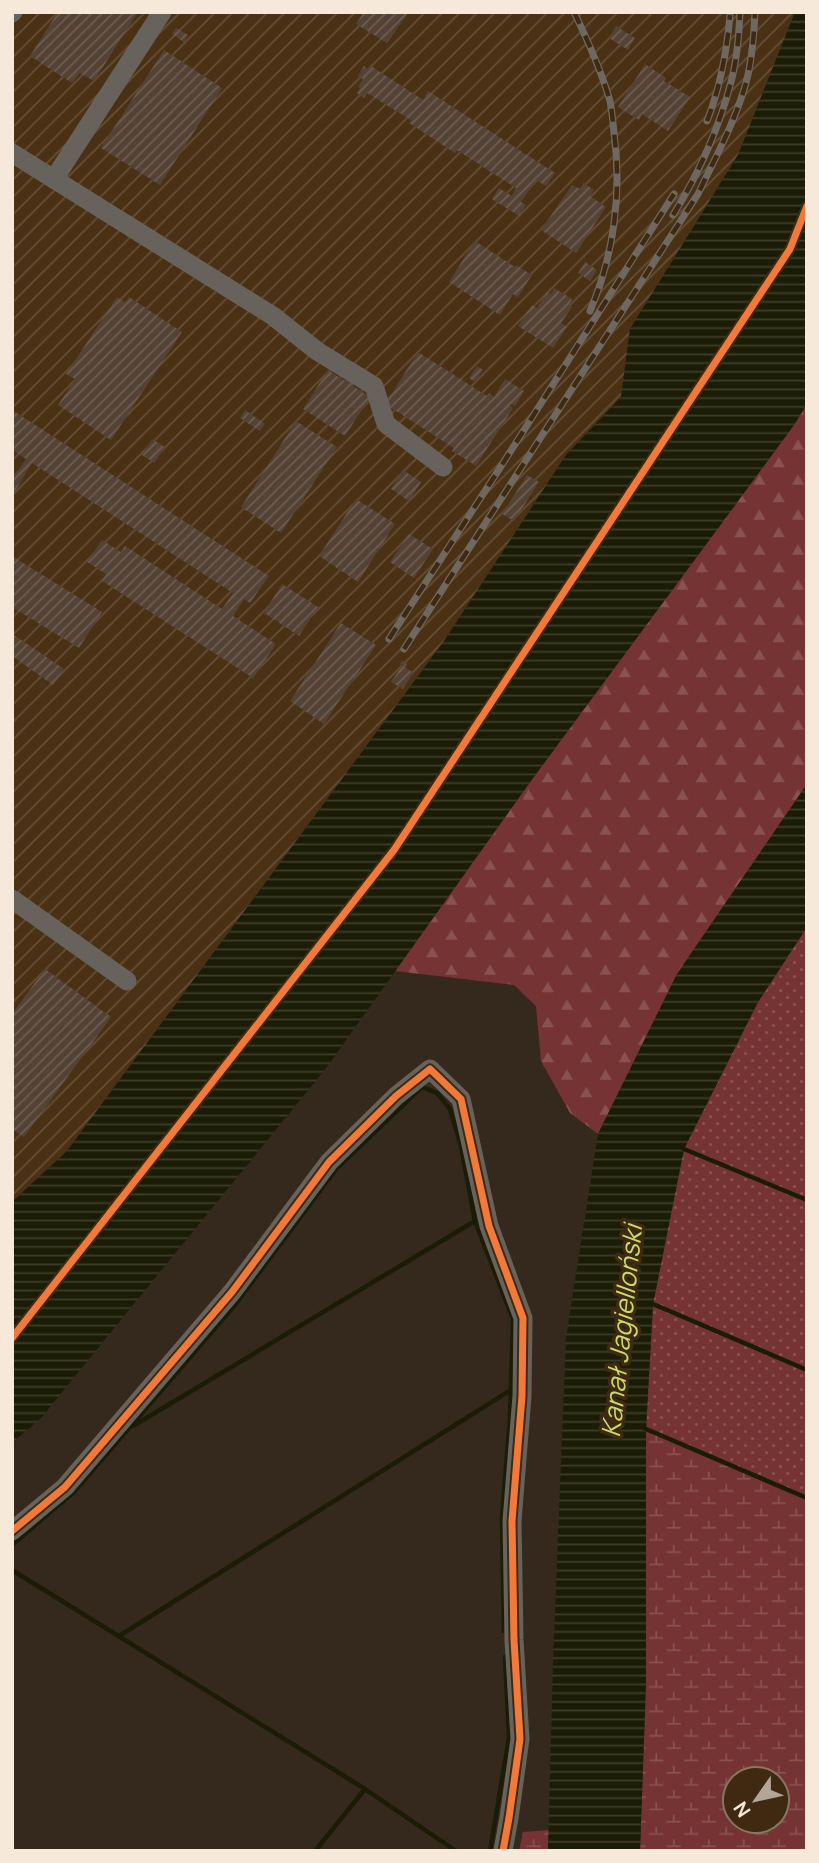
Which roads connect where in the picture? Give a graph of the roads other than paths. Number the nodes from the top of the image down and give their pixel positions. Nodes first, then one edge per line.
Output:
1 (162, 12) edge
2 (12, 153) edge
3 (54, 179) junction
4 (443, 467) dead end
5 (12, 899) edge
6 (127, 981) dead end
7 (12, 1531) edge
8 (503, 1851) edge

1 - 3 street
2 - 3 street
3 - 4 street
5 - 6 street
7 - 8 street

